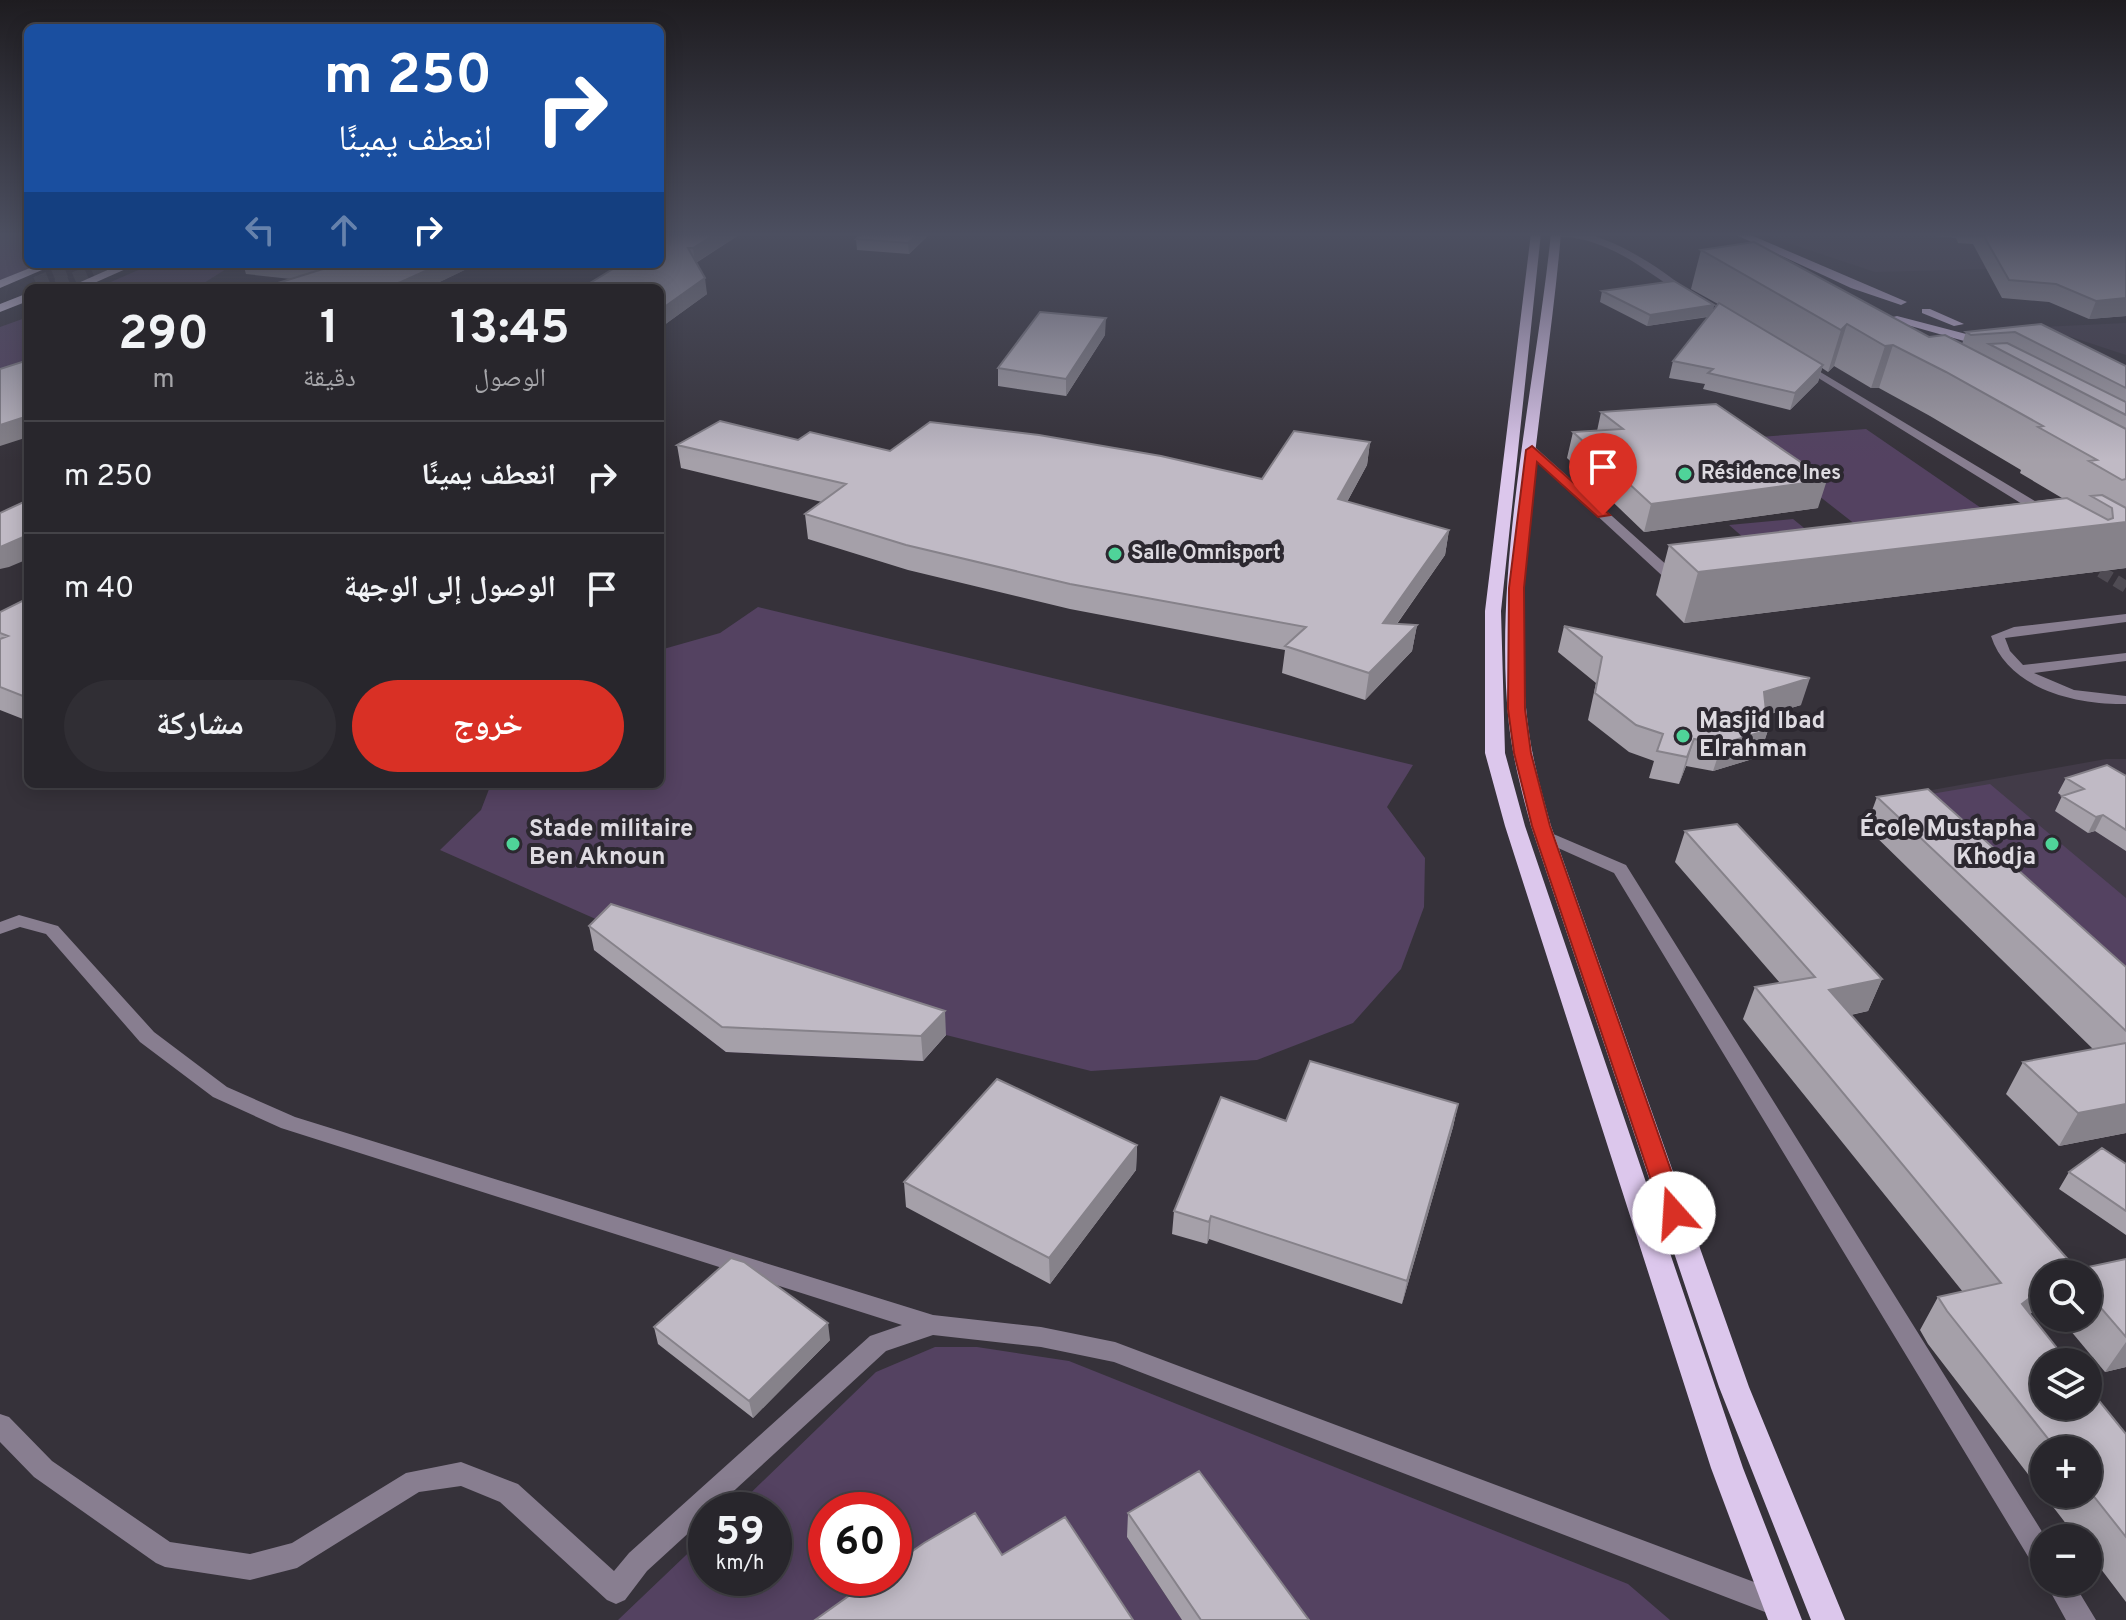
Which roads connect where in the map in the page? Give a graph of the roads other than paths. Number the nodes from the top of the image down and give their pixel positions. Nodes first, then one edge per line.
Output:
1 (21, 309) edge
2 (1540, 309) edge
3 (1544, 309) edge
4 (1919, 309) edge
5 (1926, 311) junction
6 (0, 316) edge
7 (1881, 316) edge
8 (1897, 319) junction
9 (1914, 335) edge
10 (2002, 345) junction
11 (1789, 356) edge
12 (1532, 450) junction
13 (2056, 519) edge
14 (1674, 579) edge
15 (2126, 618) edge
16 (2126, 657) edge
17 (2019, 671) junction
18 (2126, 700) edge
19 (1544, 835) junction
20 (0, 928) edge
21 (933, 1325) junction
22 (0, 1425) edge
23 (2030, 1536) edge
24 (2067, 1596) edge
25 (1781, 1612) edge
26 (1828, 1620) edge
27 (2082, 1620) edge

1 - 6 highway
2 - 25 main road
3 - 12 main road
4 - 5 main road
5 - 8 main road
5 - 10 main road
7 - 8 main road
8 - 10 main road
9 - 10 street
11 - 13 street
12 - 14 street
12 - 19 main road
15 - 17 street
16 - 17 street
17 - 18 street
19 - 23 street
19 - 26 main road
20 - 21 street
21 - 22 street
21 - 25 street
24 - 27 street

